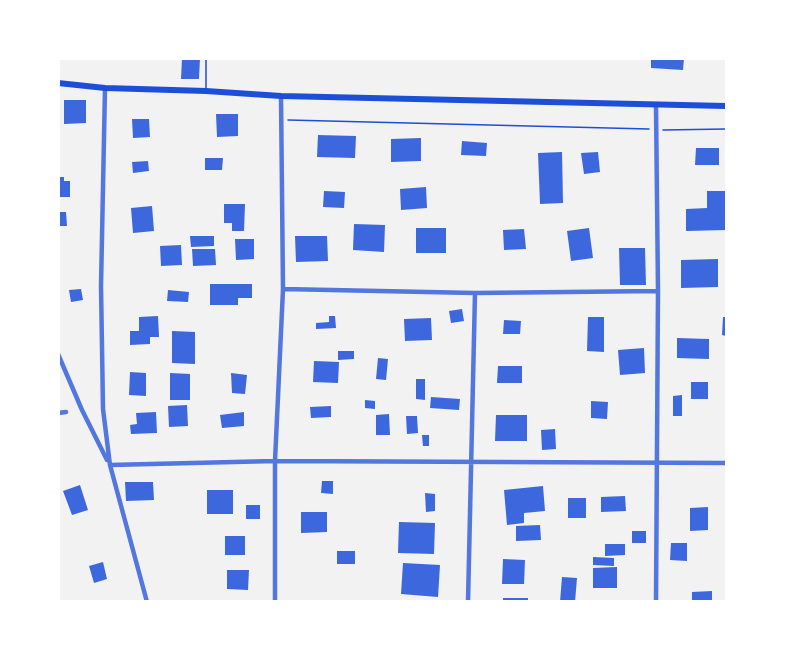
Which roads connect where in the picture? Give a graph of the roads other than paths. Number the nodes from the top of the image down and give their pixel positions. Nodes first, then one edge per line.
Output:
1 (206, 58) edge
2 (58, 83) edge
3 (105, 88) junction
4 (206, 91) junction
5 (281, 96) junction
6 (656, 106) junction
7 (726, 106) edge
8 (283, 289) junction
9 (658, 291) junction
10 (475, 293) junction
11 (58, 354) edge
12 (66, 412) dead end
13 (58, 413) edge
14 (275, 461) junction
15 (471, 461) junction
16 (658, 462) junction
17 (726, 463) edge
18 (110, 465) junction
19 (147, 602) edge
20 (275, 602) edge
21 (468, 602) edge
22 (656, 602) edge

1 - 4 lane
2 - 3 main road
3 - 4 main road
3 - 18 street
4 - 5 main road
5 - 6 main road
5 - 8 street
6 - 7 main road
6 - 9 street
8 - 10 street
8 - 14 street
9 - 10 street
9 - 16 street
10 - 15 street
11 - 18 street
12 - 13 street
14 - 15 street
14 - 18 street
14 - 20 street
15 - 16 street
15 - 21 street
16 - 17 street
16 - 22 street
18 - 19 street

